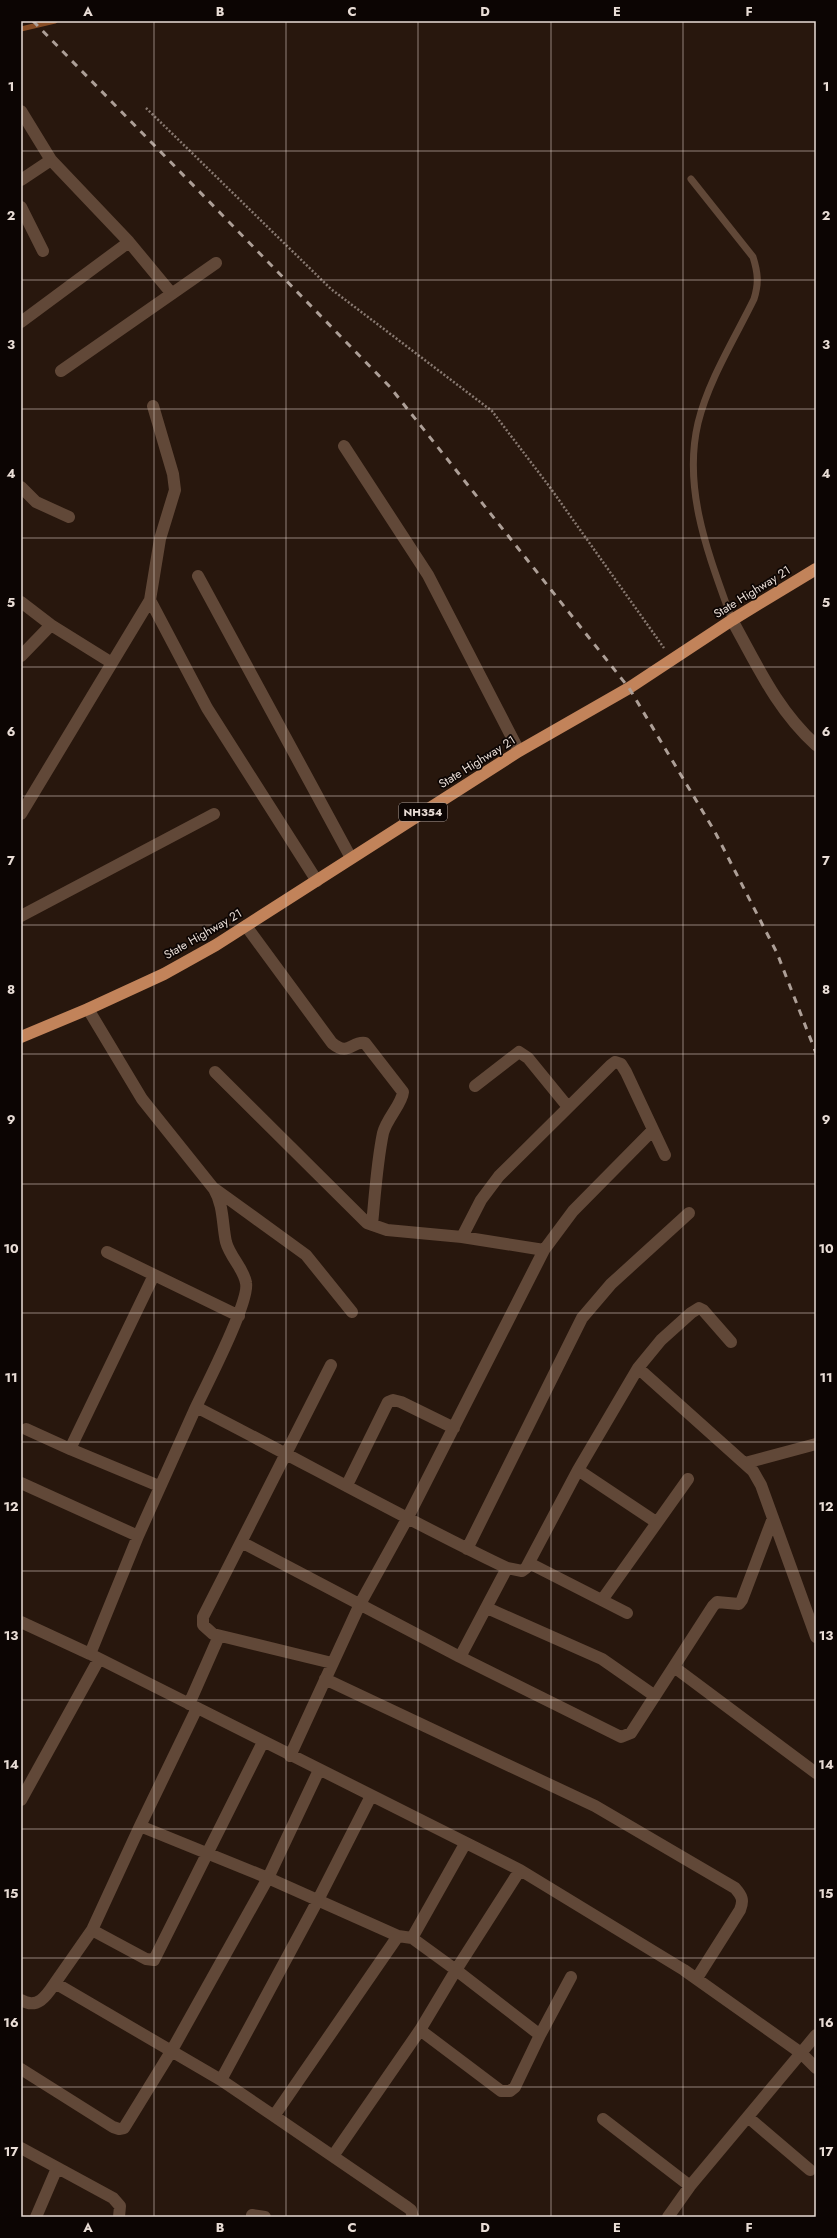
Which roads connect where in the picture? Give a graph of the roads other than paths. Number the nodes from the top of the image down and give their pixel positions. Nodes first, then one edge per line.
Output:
1 (21, 111) edge
2 (51, 160) junction
3 (691, 179) dead end
4 (21, 180) edge
5 (21, 207) edge
6 (129, 242) junction
7 (43, 251) dead end
8 (216, 263) dead end
9 (172, 294) junction
10 (21, 322) edge
11 (62, 371) dead end
12 (153, 406) dead end
13 (344, 446) dead end
14 (21, 487) edge
15 (69, 517) dead end
16 (816, 569) edge
17 (198, 576) dead end
18 (150, 600) junction
19 (21, 602) edge
20 (732, 620) junction
21 (51, 624) junction
22 (21, 656) edge
23 (112, 663) junction
24 (816, 745) edge
25 (519, 751) junction
26 (21, 814) edge
27 (214, 814) dead end
28 (351, 858) junction
29 (317, 881) junction
30 (21, 916) edge
31 (246, 926) junction
32 (88, 1010) junction
33 (21, 1036) edge
34 (215, 1072) dead end
35 (475, 1086) dead end
36 (568, 1107) junction
37 (653, 1130) junction
38 (665, 1155) dead end
39 (214, 1189) junction
40 (690, 1213) dead end
41 (372, 1225) junction
42 (462, 1238) junction
43 (544, 1250) junction
44 (107, 1252) dead end
45 (154, 1276) junction
46 (352, 1312) dead end
47 (238, 1316) junction
48 (731, 1342) dead end
49 (331, 1366) dead end
50 (638, 1368) junction
51 (196, 1407) junction
52 (454, 1428) junction
53 (26, 1429) dead end
54 (816, 1444) edge
55 (70, 1449) junction
56 (287, 1453) junction
57 (745, 1463) junction
58 (578, 1470) junction
59 (688, 1479) dead end
60 (21, 1483) edge
61 (347, 1485) junction
62 (159, 1486) junction
63 (774, 1518) junction
64 (407, 1519) junction
65 (656, 1522) junction
66 (138, 1536) junction
67 (243, 1543) junction
68 (467, 1549) junction
69 (529, 1563) junction
70 (507, 1568) junction
71 (602, 1600) junction
72 (360, 1604) junction
73 (487, 1608) junction
74 (627, 1613) dead end
75 (21, 1622) edge
76 (219, 1636) junction
77 (816, 1637) edge
78 (94, 1656) junction
79 (460, 1657) junction
80 (332, 1663) junction
81 (674, 1666) junction
82 (325, 1679) junction
83 (655, 1696) junction
84 (193, 1706) junction
85 (262, 1742) junction
86 (290, 1756) junction
87 (320, 1770) junction
88 (816, 1773) edge
89 (22, 1796) edge
90 (371, 1796) junction
91 (140, 1826) junction
92 (465, 1844) junction
93 (208, 1854) junction
94 (520, 1870) junction
95 (268, 1878) junction
96 (318, 1900) junction
97 (92, 1930) junction
98 (398, 1936) junction
99 (412, 1938) junction
100 (456, 1970) junction
101 (571, 1977) dead end
102 (697, 1978) junction
103 (55, 1983) junction
104 (21, 2000) edge
105 (420, 2030) junction
106 (540, 2035) junction
107 (816, 2036) edge
108 (172, 2050) junction
109 (802, 2053) junction
110 (816, 2068) edge
111 (21, 2069) edge
112 (221, 2080) junction
113 (274, 2116) junction
114 (749, 2118) junction
115 (603, 2119) dead end
116 (21, 2148) edge
117 (332, 2156) junction
118 (57, 2168) junction
119 (810, 2170) dead end
120 (690, 2186) junction
121 (252, 2215) dead end
122 (36, 2217) edge
123 (119, 2217) edge
124 (265, 2217) edge
125 (413, 2217) edge
126 (668, 2217) edge

1 - 2 street
2 - 4 street
2 - 6 street
3 - 20 lane
5 - 7 street
6 - 9 street
6 - 10 street
8 - 9 street
9 - 11 street
12 - 18 street
13 - 25 street
14 - 15 street
16 - 20 highway, State Highway 21 / NH354
17 - 28 street
18 - 23 street
18 - 29 street
19 - 21 street
20 - 24 street
20 - 25 highway, State Highway 21 / NH354
21 - 22 street
21 - 23 street
23 - 26 street
25 - 28 highway, State Highway 21 / NH354
27 - 30 street
28 - 29 highway, State Highway 21 / NH354
29 - 31 highway, State Highway 21 / NH354
31 - 32 highway, State Highway 21 / NH354
31 - 41 street
32 - 33 highway, State Highway 21 / NH354
32 - 39 street
34 - 41 street
35 - 36 street
36 - 37 street
36 - 42 street
37 - 38 street
37 - 43 street
39 - 46 street
39 - 47 street
40 - 68 street
41 - 42 street
42 - 43 street
43 - 52 street
44 - 45 street
45 - 47 street
45 - 55 street
47 - 51 street
48 - 50 street
49 - 56 street
50 - 57 street
50 - 58 street
51 - 56 street
51 - 62 street
52 - 61 street
52 - 64 street
53 - 55 street
54 - 57 street
55 - 62 street
56 - 61 street
56 - 67 street
57 - 63 street
58 - 65 street
58 - 69 street
59 - 65 street
60 - 66 street
61 - 64 street
62 - 66 street
63 - 77 street
63 - 81 street
64 - 68 street
64 - 72 street
65 - 71 street
66 - 78 street
67 - 72 street
67 - 76 street
68 - 70 street
69 - 70 street
69 - 71 street
70 - 73 street
71 - 74 street
72 - 79 street
72 - 80 street
73 - 79 street
73 - 83 street
75 - 78 street
76 - 80 street
76 - 84 street
78 - 84 street
78 - 89 street
79 - 83 street
80 - 82 street
81 - 83 street
81 - 88 street
82 - 86 street
82 - 102 street
84 - 85 street
84 - 91 street
85 - 86 street
85 - 93 street
86 - 87 street
87 - 90 street
87 - 95 street
90 - 92 street
90 - 96 street
91 - 93 street
91 - 97 street
92 - 94 street
92 - 99 street
93 - 95 street
93 - 97 street
94 - 100 street
94 - 102 street
95 - 96 street
95 - 108 street
96 - 98 street
96 - 112 street
97 - 103 street
98 - 99 street
98 - 113 street
99 - 100 street
100 - 105 street
100 - 106 street
101 - 106 street
102 - 109 street
103 - 104 street
103 - 108 street
105 - 106 street
105 - 117 street
107 - 109 street
108 - 111 street
108 - 112 street
109 - 110 street
109 - 114 street
112 - 113 street
113 - 117 street
114 - 119 street
114 - 120 street
115 - 120 street
116 - 118 street
117 - 125 street
118 - 122 street
118 - 123 street
120 - 126 street
121 - 124 street

